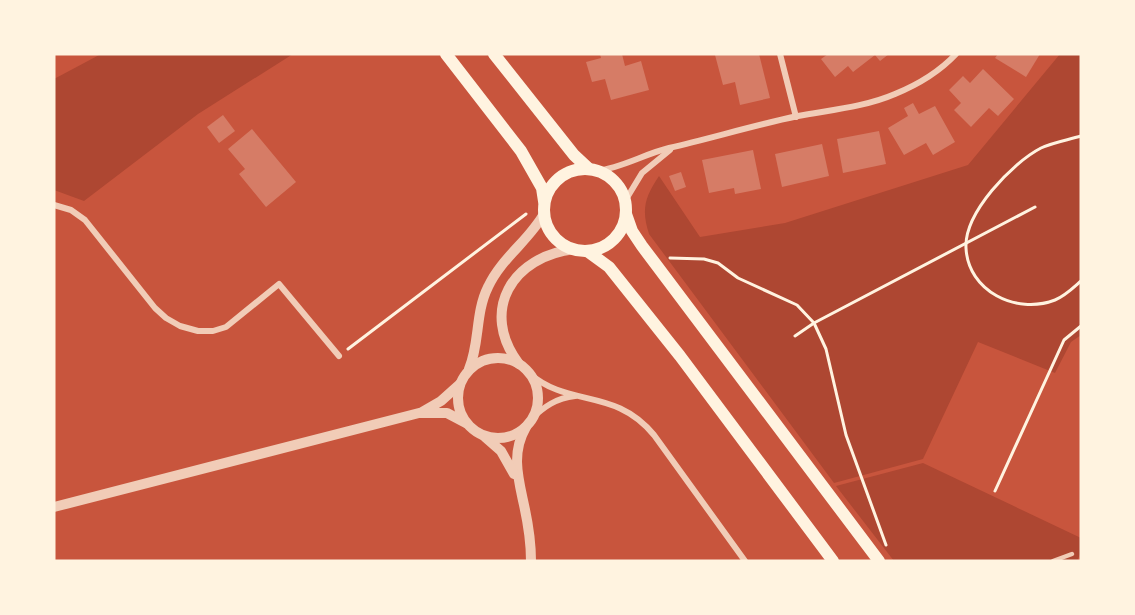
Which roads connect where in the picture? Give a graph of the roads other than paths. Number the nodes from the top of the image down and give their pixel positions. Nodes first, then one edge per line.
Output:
1 (446, 54) edge
2 (494, 54) edge
3 (780, 54) edge
4 (956, 54) edge
5 (796, 117) junction
6 (676, 147) junction
7 (592, 170) junction
8 (54, 205) edge
9 (544, 206) junction
10 (625, 208) junction
11 (581, 250) junction
12 (339, 356) road end
13 (520, 364) junction
14 (468, 371) junction
15 (529, 373) junction
16 (461, 382) junction
17 (581, 396) junction
18 (419, 413) junction
19 (530, 422) junction
20 (466, 423) junction
21 (482, 435) junction
22 (517, 479) junction
23 (54, 507) edge
24 (1072, 554) dead end
25 (531, 561) edge
26 (744, 561) edge
27 (833, 561) edge
28 (879, 561) edge
29 (1053, 561) edge

1 - 9 main road
2 - 7 main road
3 - 5 street
4 - 5 street
5 - 6 street
6 - 7 street
6 - 10 street
7 - 9 main road
7 - 10 main road
8 - 12 street
9 - 11 main road
9 - 14 street
10 - 11 main road
10 - 28 main road
11 - 13 street
11 - 27 main road
13 - 14 street
13 - 15 street
14 - 16 street
15 - 17 street
15 - 19 street
16 - 18 street
16 - 20 street
17 - 19 street
17 - 26 street
18 - 20 street
18 - 23 street
19 - 21 street
19 - 22 street
20 - 21 street
21 - 22 street
22 - 25 street
24 - 29 lane

